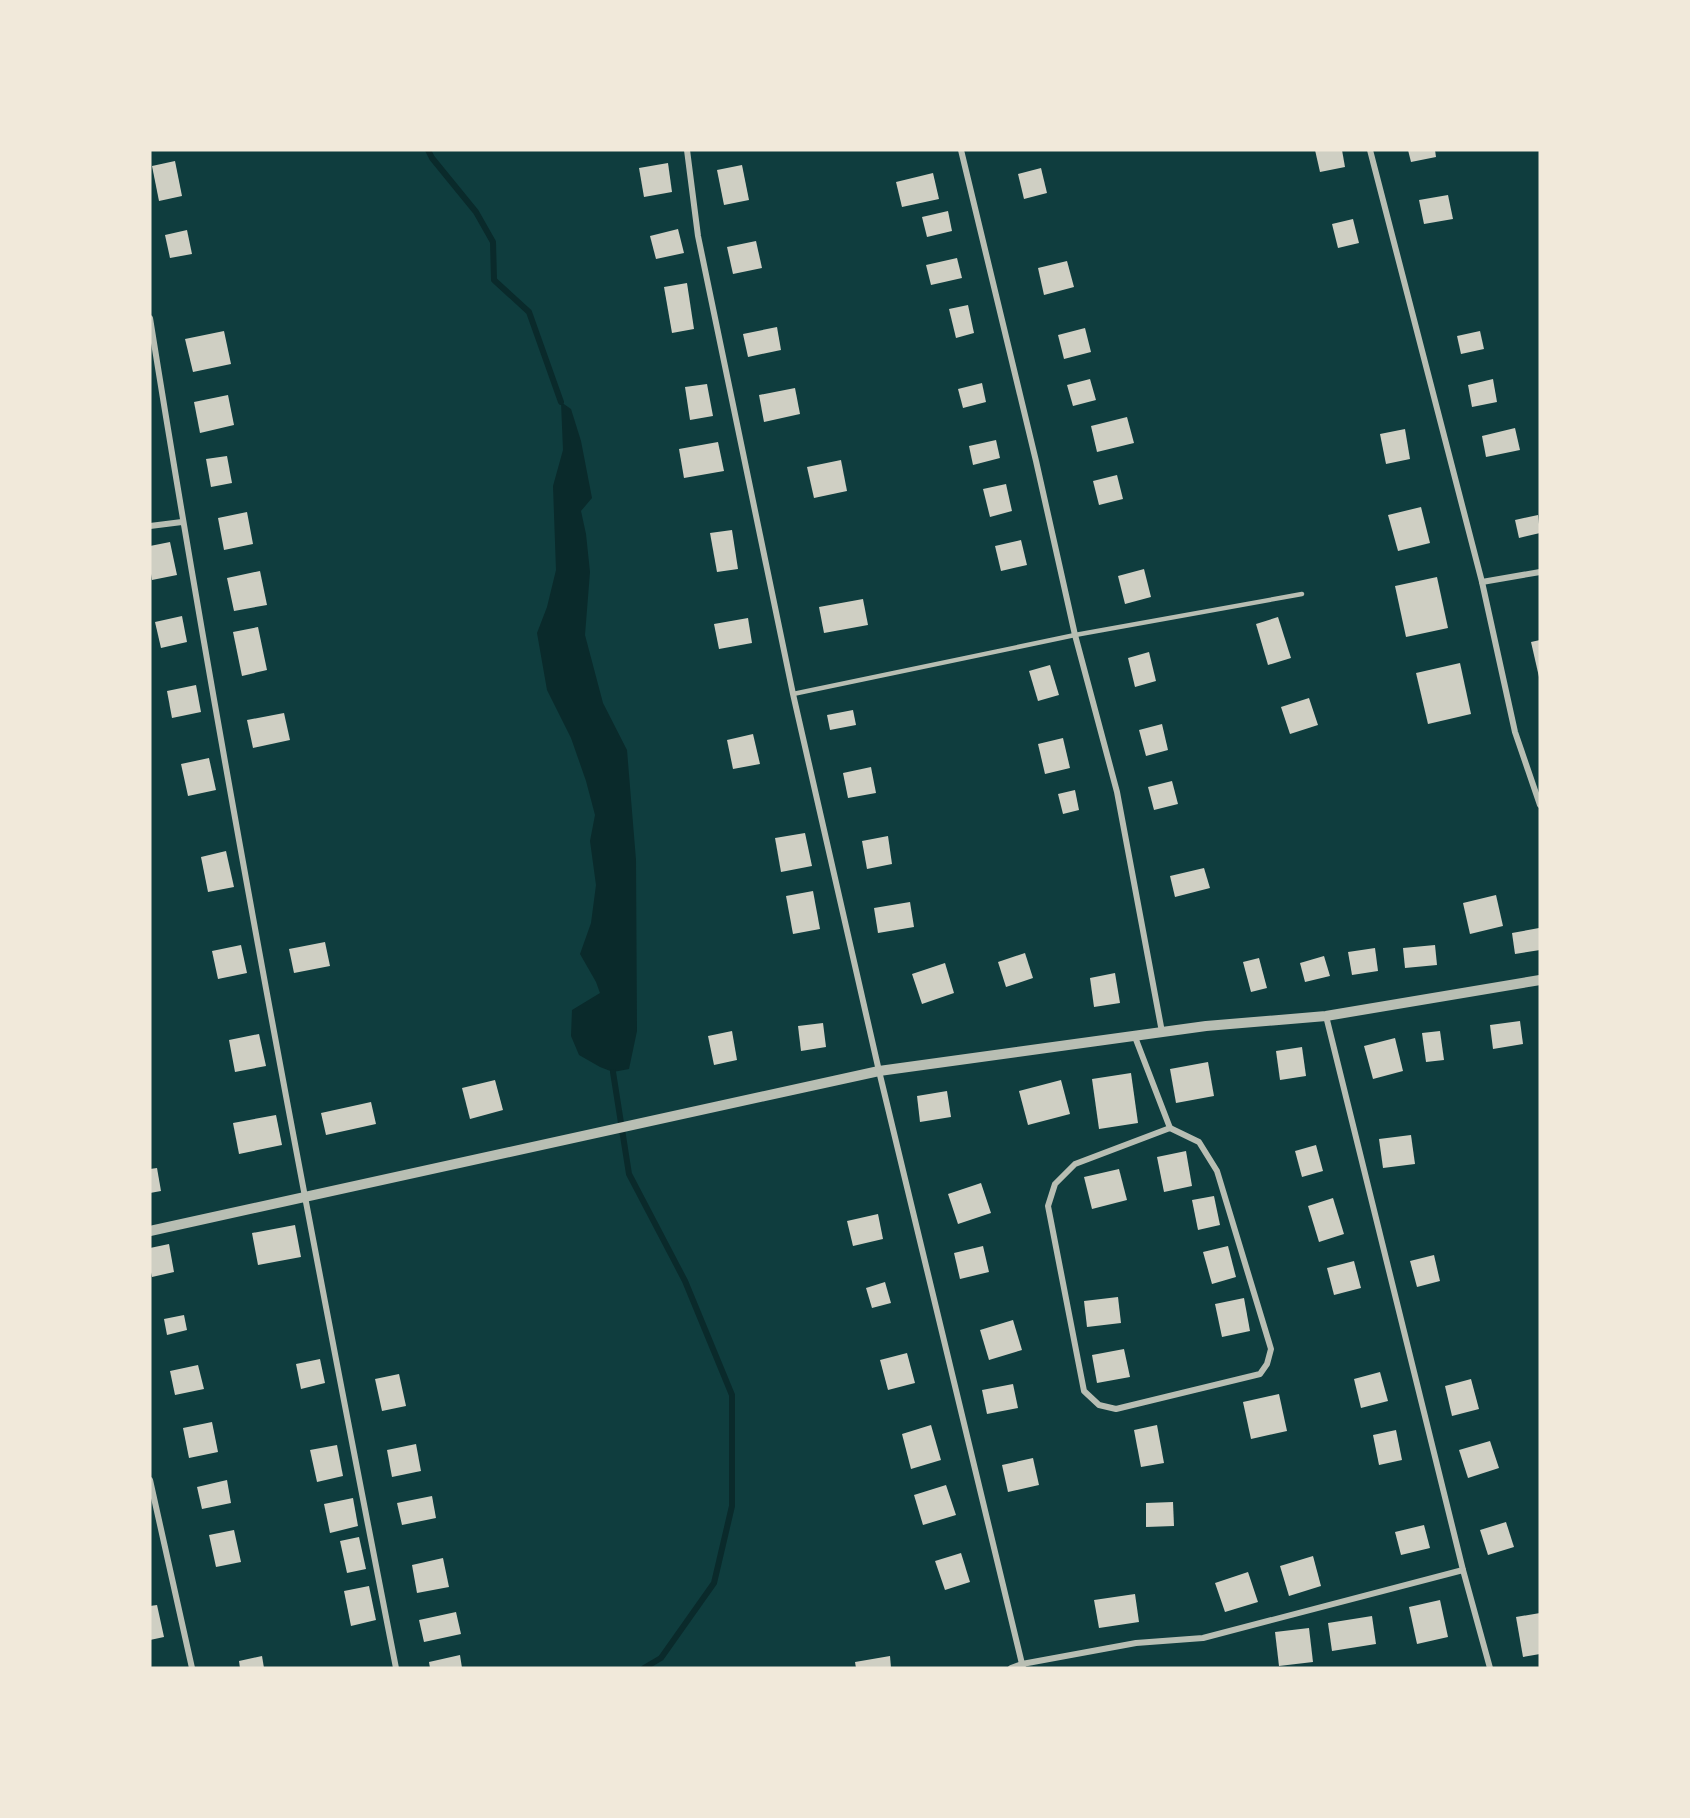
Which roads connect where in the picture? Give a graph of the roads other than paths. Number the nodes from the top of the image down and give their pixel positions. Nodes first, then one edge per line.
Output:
1 (687, 150) edge
2 (960, 150) edge
3 (1370, 150) edge
4 (150, 318) edge
5 (182, 522) junction
6 (150, 526) edge
7 (1540, 572) edge
8 (1482, 582) junction
9 (1302, 594) dead end
10 (1076, 635) junction
11 (793, 694) junction
12 (1540, 805) edge
13 (1540, 980) edge
14 (1326, 1016) junction
15 (1162, 1032) junction
16 (1135, 1036) junction
17 (879, 1071) junction
18 (1170, 1128) junction
19 (304, 1198) junction
20 (150, 1231) edge
21 (150, 1480) edge
22 (1463, 1570) junction
23 (1022, 1666) edge
24 (192, 1668) edge
25 (396, 1668) edge
26 (1011, 1668) edge
27 (1490, 1668) edge

1 - 11 street
2 - 10 street
3 - 8 street
4 - 5 street
5 - 6 street
5 - 19 street
7 - 8 street
8 - 12 street
9 - 10 lane
10 - 11 lane
10 - 15 street
11 - 17 street
13 - 14 street
14 - 15 street
14 - 22 street
15 - 16 street
16 - 17 street
16 - 18 street
17 - 19 street
17 - 23 street
18 - 18 street
19 - 20 street
19 - 25 street
21 - 24 street
22 - 23 street
22 - 27 street
23 - 26 street

